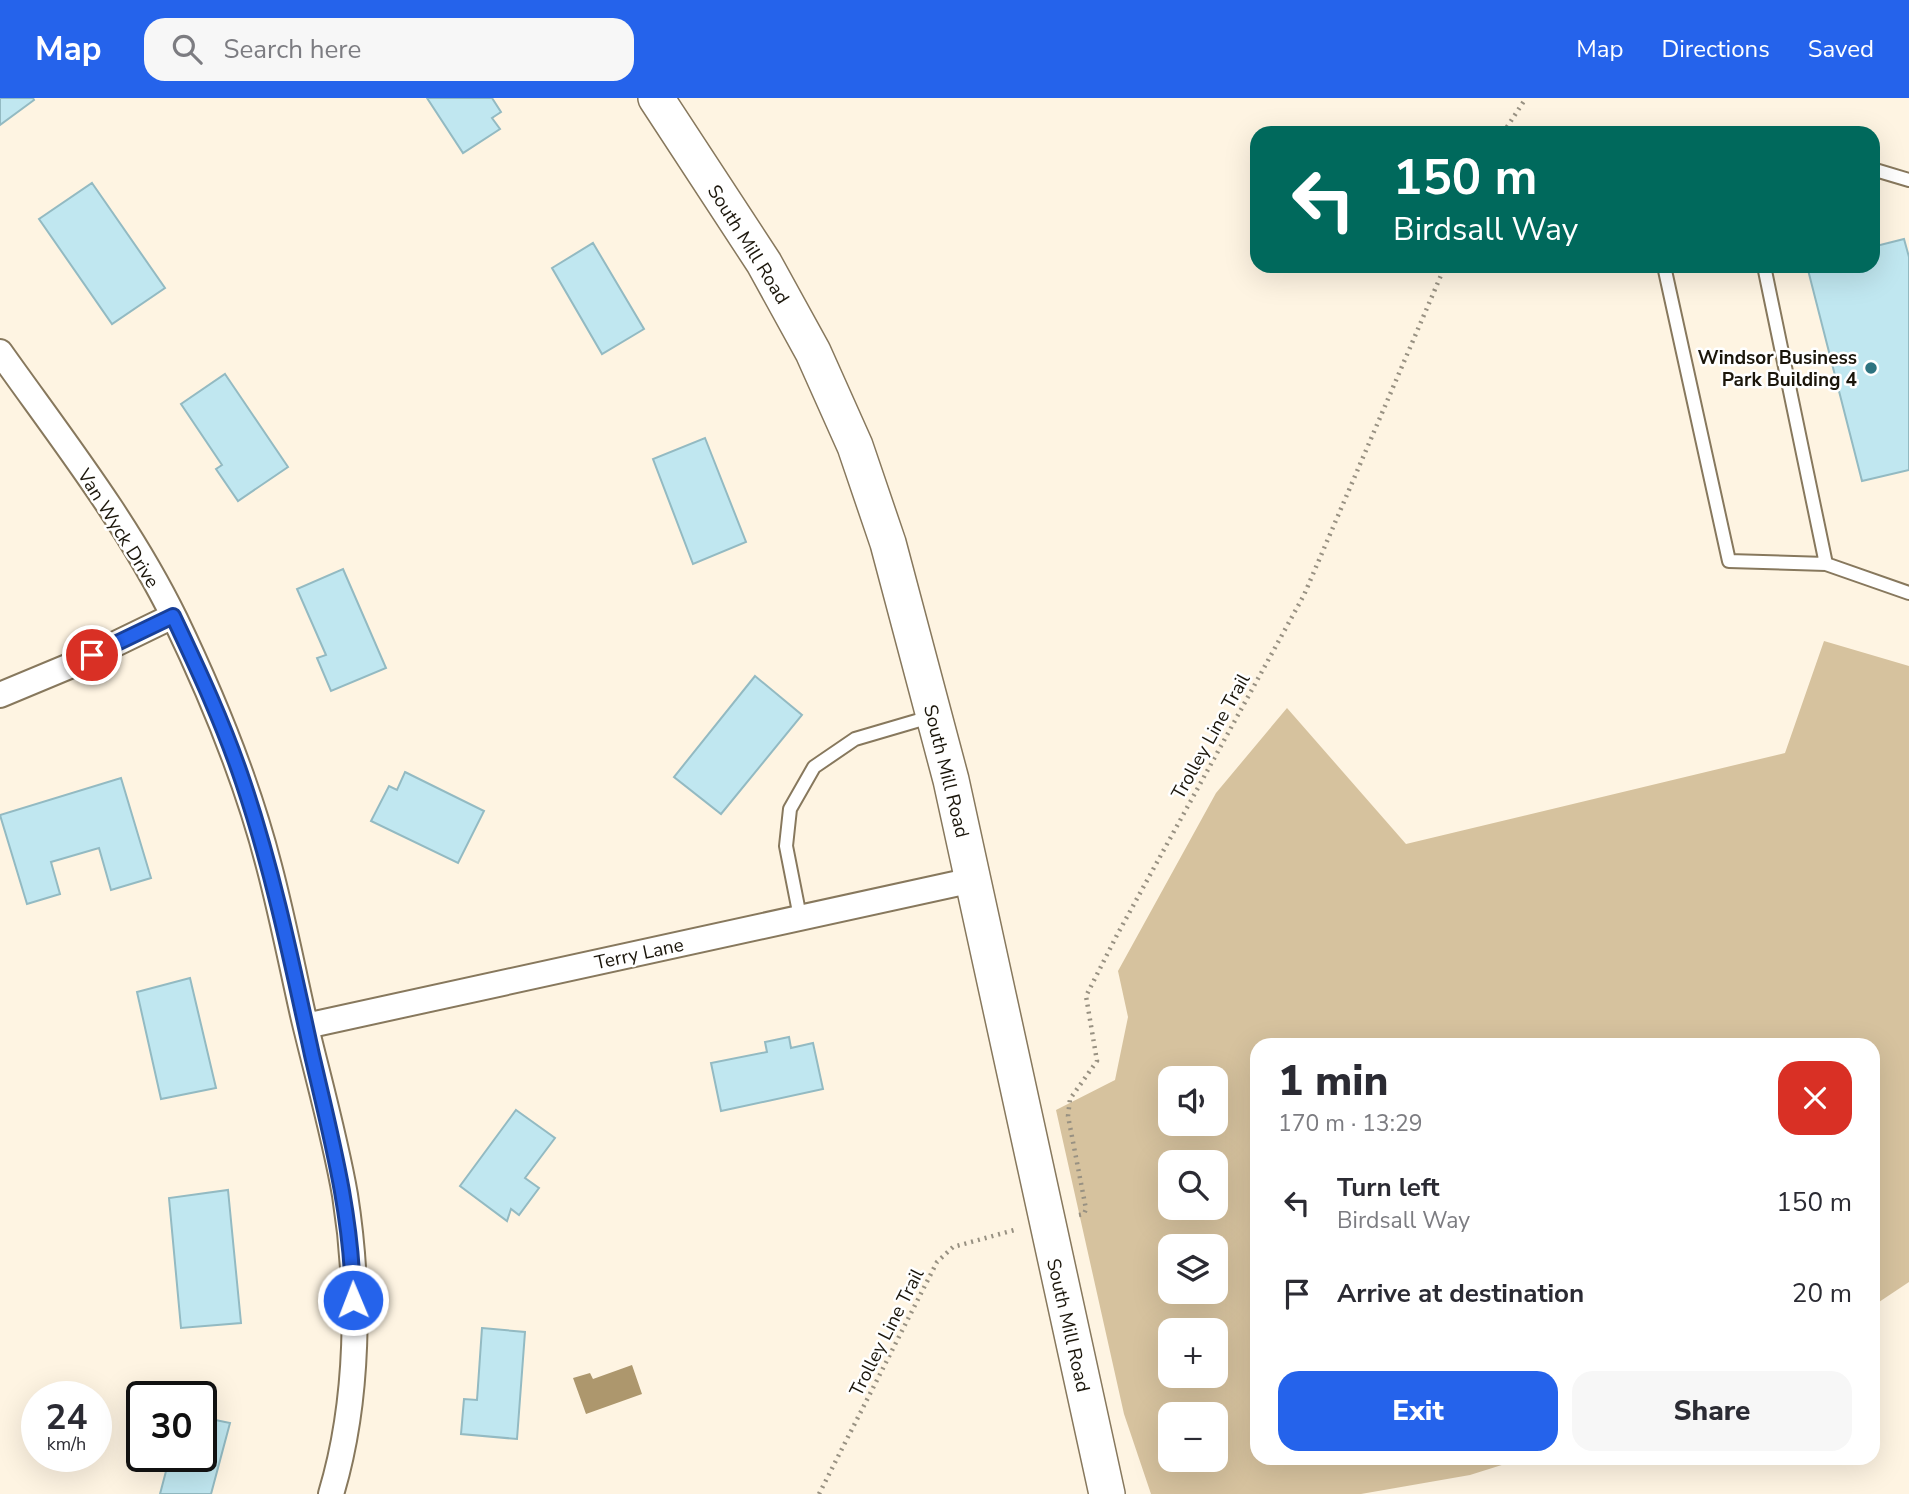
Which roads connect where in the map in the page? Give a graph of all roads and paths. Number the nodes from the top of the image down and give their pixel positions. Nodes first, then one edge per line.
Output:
1 (656, 98) edge
2 (1526, 98) edge
3 (1508, 126) edge
4 (1880, 171) edge
5 (1909, 180) edge
6 (1442, 273) edge
7 (1666, 273) edge
8 (1765, 273) edge
9 (0, 352) edge
10 (1826, 564) junction
11 (1909, 593) edge
12 (173, 616) junction
13 (0, 695) edge
14 (934, 716) junction
15 (973, 880) junction
16 (800, 918) junction
17 (306, 1026) junction
18 (1074, 1217) dead end
19 (1018, 1229) dead end
20 (331, 1494) edge
21 (819, 1494) edge
22 (1107, 1494) edge

1 - 14 main road, South Mill Road
2 - 3 path
4 - 5 lane
6 - 18 path, Trolley Line Trail
7 - 10 lane
8 - 10 lane
9 - 12 street, Van Wyck Drive
10 - 11 lane
12 - 13 street
12 - 17 street, Van Wyck Drive
14 - 15 main road, South Mill Road
14 - 16 lane
15 - 16 street, Terry Lane
15 - 22 main road, South Mill Road
16 - 17 street, Terry Lane
17 - 20 street, Van Wyck Drive
19 - 21 path, Trolley Line Trail

